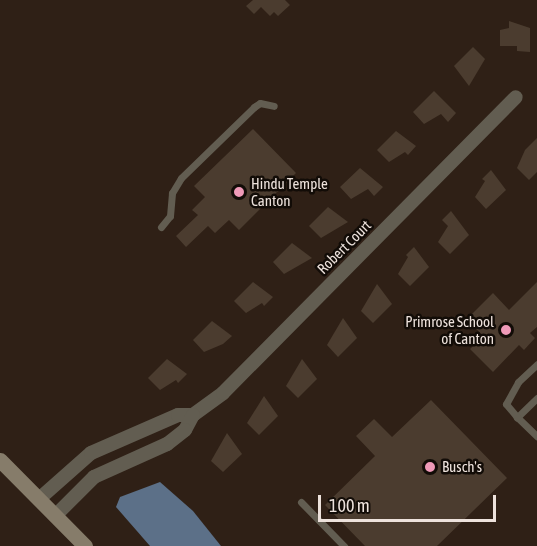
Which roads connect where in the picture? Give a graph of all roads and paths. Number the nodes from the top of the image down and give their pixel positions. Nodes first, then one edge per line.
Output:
1 (516, 97) dead end
2 (274, 106) dead end
3 (160, 227) dead end
4 (537, 364) edge
5 (537, 398) edge
6 (193, 416) junction
7 (517, 417) junction
8 (537, 436) edge
9 (0, 460) edge
10 (39, 499) junction
11 (301, 502) dead end
12 (55, 516) junction
13 (85, 546) edge
14 (344, 546) edge

1 - 6 street, Robert Court
2 - 3 lane
4 - 7 lane
5 - 7 lane
6 - 10 street, Robert Court
6 - 12 street, Robert Court
7 - 8 lane
9 - 10 main road
10 - 12 main road
11 - 14 lane
12 - 13 main road

